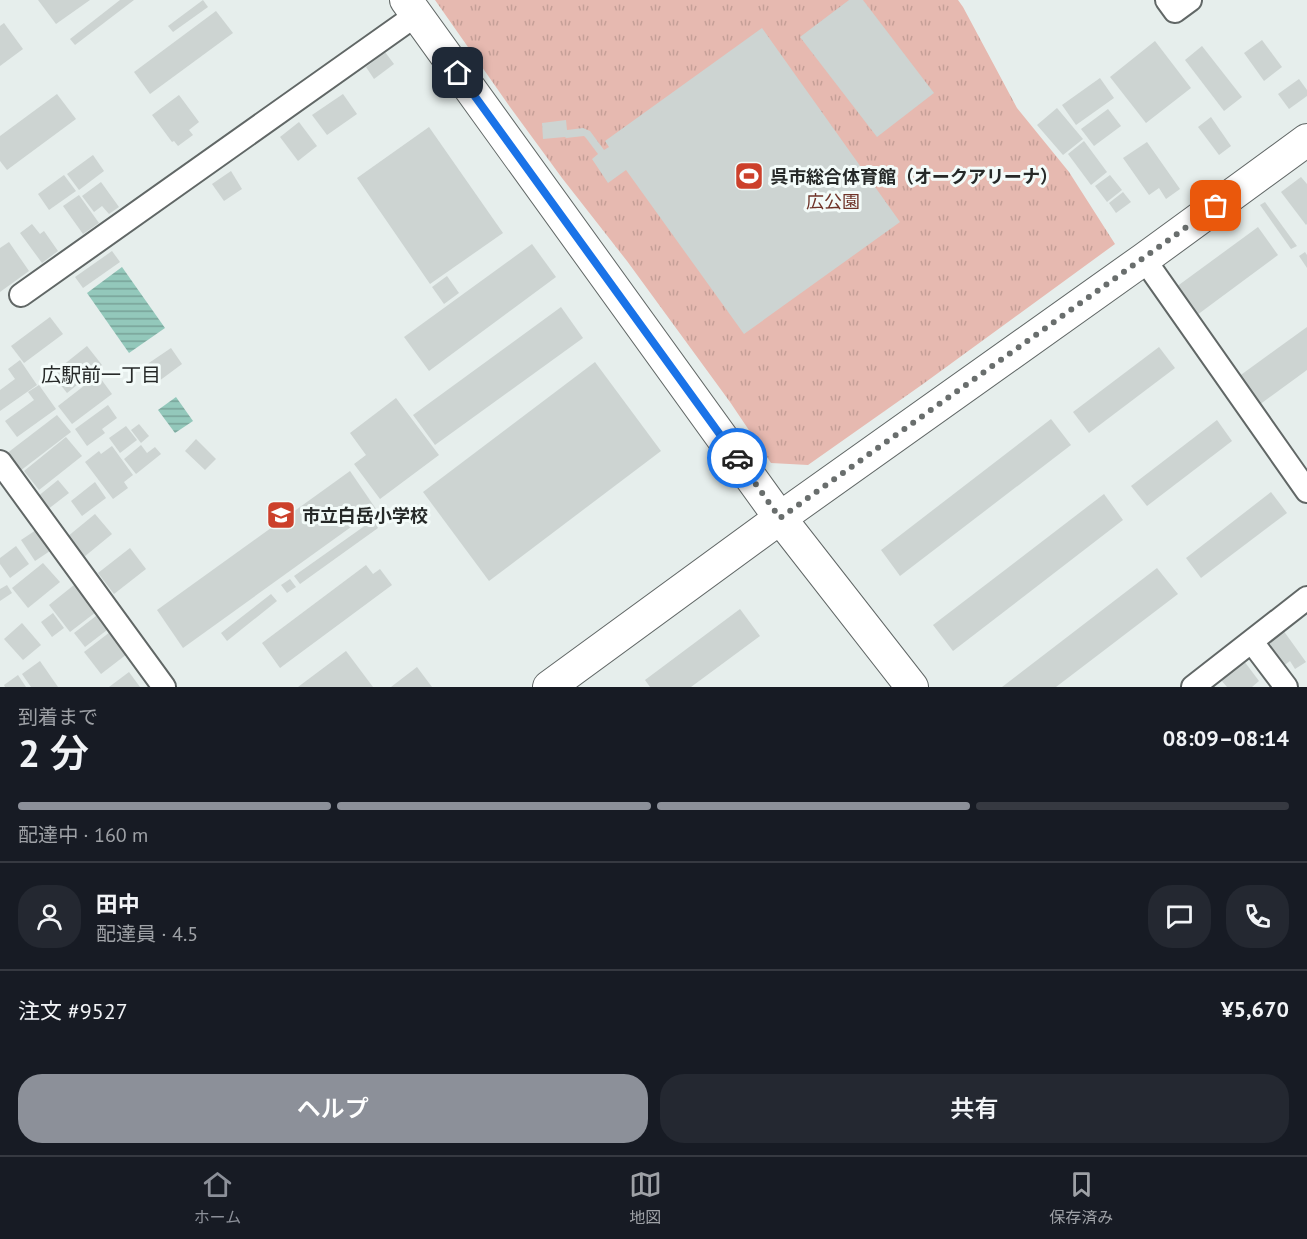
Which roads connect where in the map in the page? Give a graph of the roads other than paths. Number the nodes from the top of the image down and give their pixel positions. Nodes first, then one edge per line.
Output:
1 (1167, 0) edge
2 (1190, 0) edge
3 (411, 7) edge
4 (1307, 140) edge
5 (1143, 259) junction
6 (21, 295) dead end
7 (0, 462) edge
8 (1307, 491) edge
9 (780, 518) junction
10 (1307, 598) edge
11 (1252, 642) junction
12 (164, 687) edge
13 (549, 687) edge
14 (912, 687) edge
15 (1193, 687) edge
16 (1286, 687) edge

1 - 2 street
3 - 6 street
3 - 9 street
4 - 5 street
5 - 8 street
5 - 9 street
7 - 12 street
9 - 13 street
9 - 14 street
10 - 11 street
11 - 15 street
11 - 16 street

